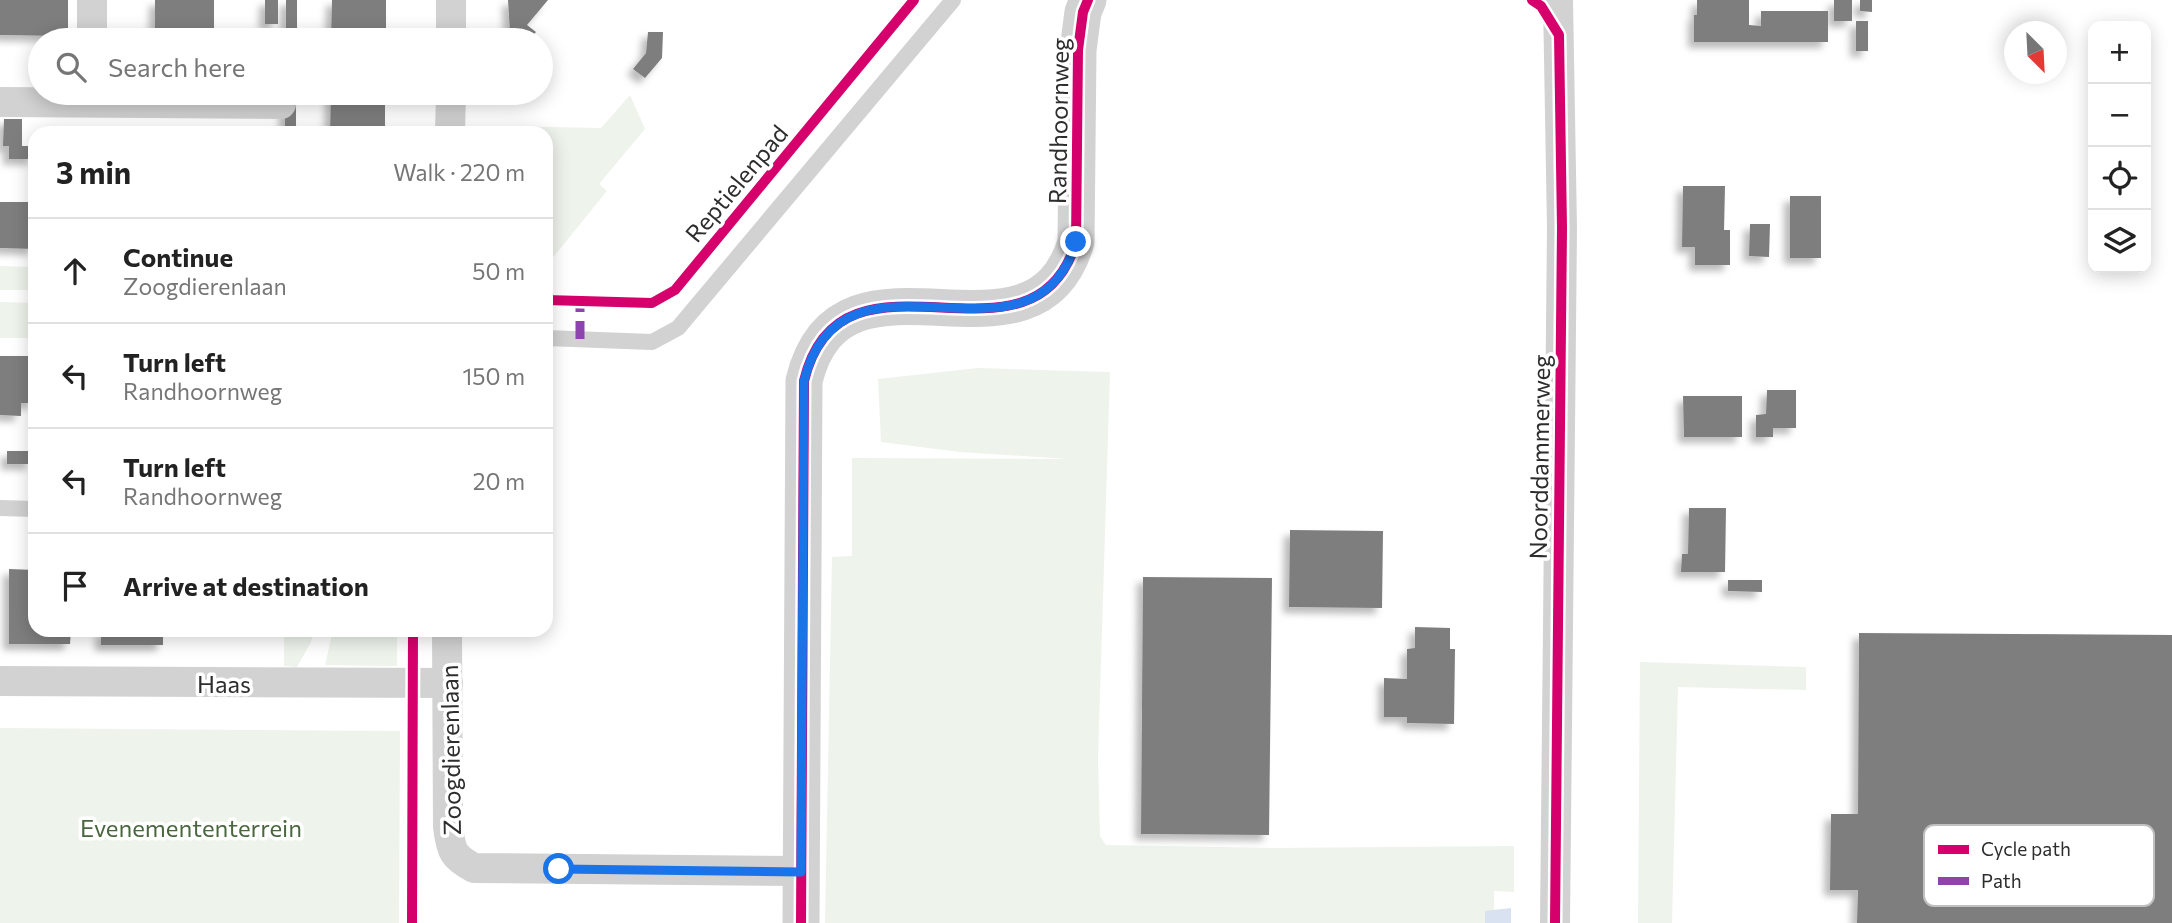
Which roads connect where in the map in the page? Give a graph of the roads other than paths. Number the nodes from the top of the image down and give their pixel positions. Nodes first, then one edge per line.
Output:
1 (92, 0) edge
2 (451, 0) edge
3 (953, 0) edge
4 (1088, 0) edge
5 (1558, 0) edge
6 (92, 28) edge
7 (451, 28) edge
8 (28, 101) edge
9 (0, 102) edge
10 (451, 105) edge
11 (450, 126) edge
12 (553, 338) edge
13 (0, 508) edge
14 (28, 509) edge
15 (447, 637) edge
16 (0, 681) edge
17 (448, 684) junction
18 (801, 872) junction
19 (801, 923) edge
20 (1555, 923) edge

1 - 6 street
2 - 7 street
3 - 12 lane
4 - 18 street, Randhoornweg
5 - 20 street, Noorddammerweg
8 - 9 street
10 - 11 street
13 - 14 lane
15 - 17 street, Zoogdierenlaan
16 - 17 street, Haas
17 - 18 street, Zoogdierenlaan
18 - 19 street, Randhoornweg

